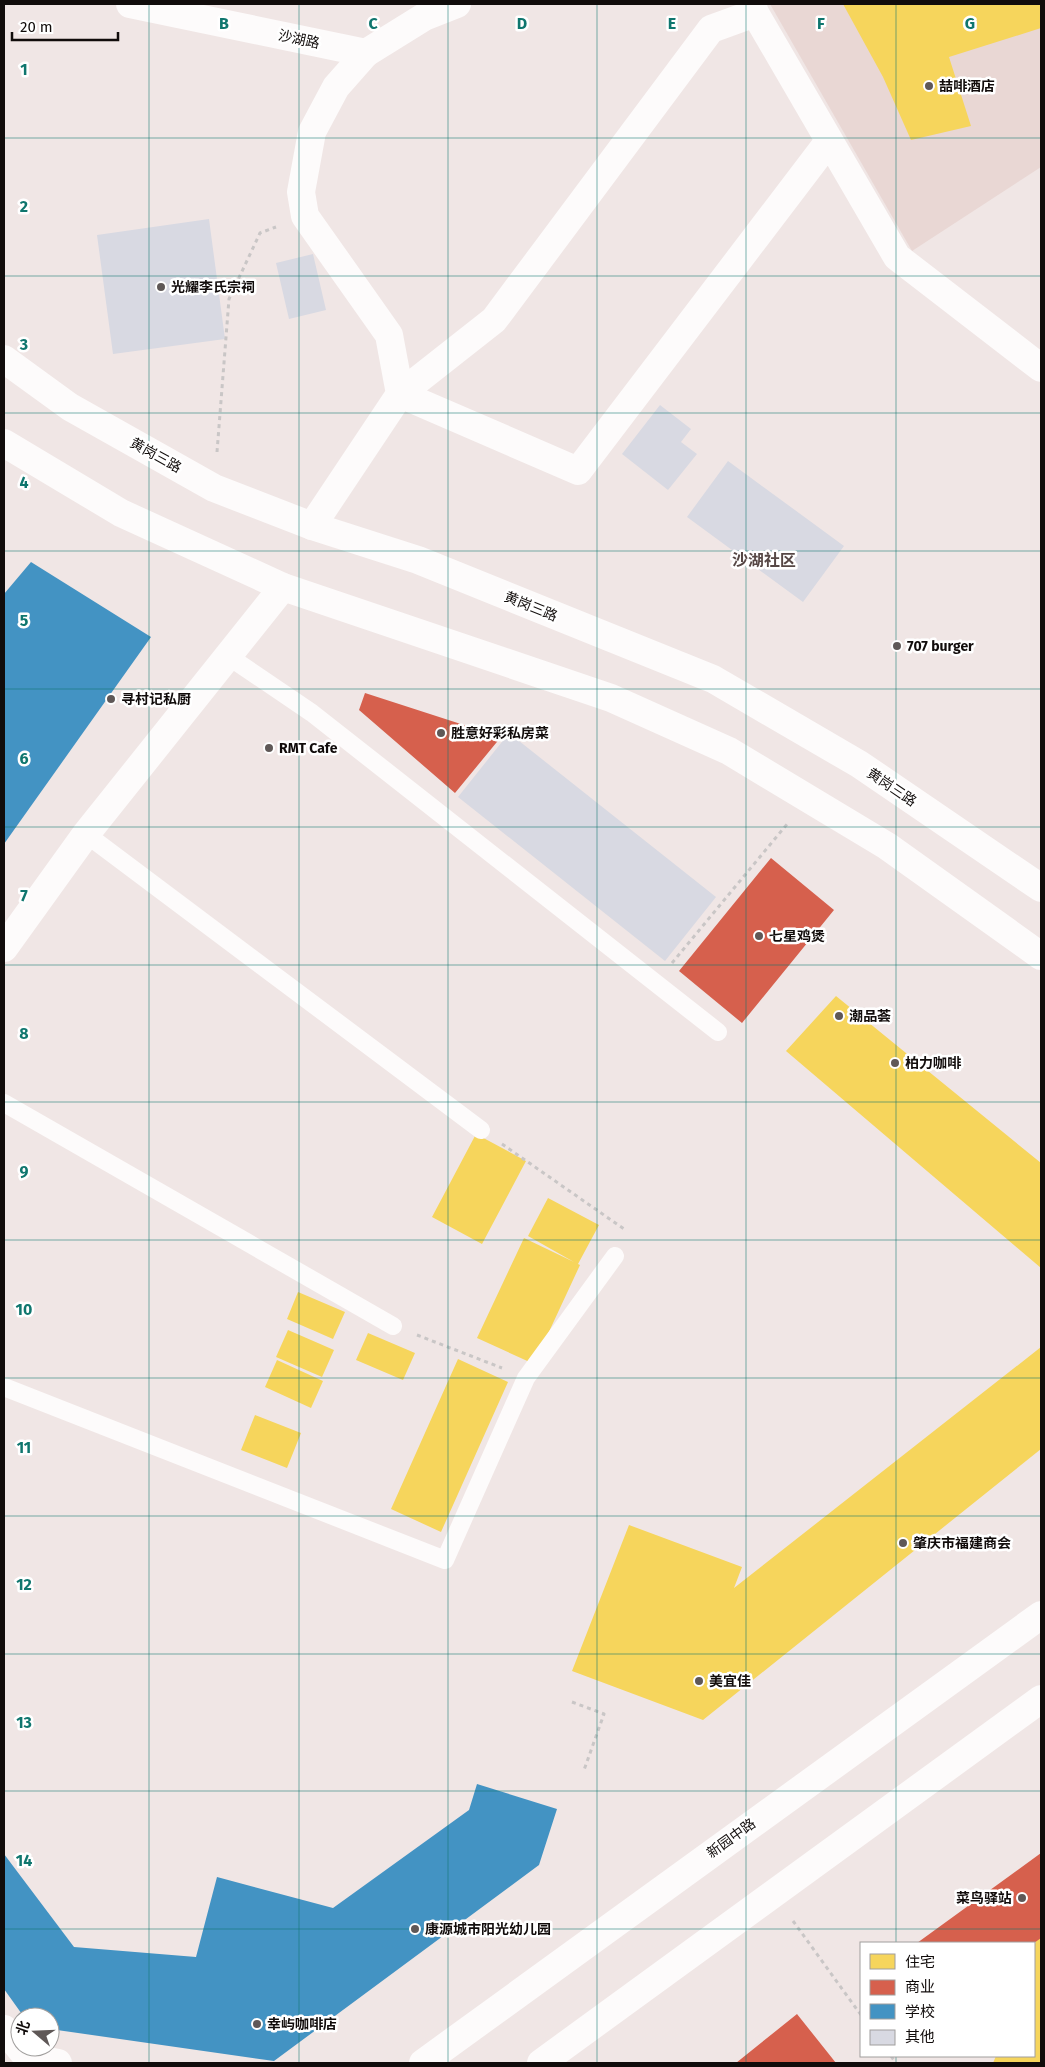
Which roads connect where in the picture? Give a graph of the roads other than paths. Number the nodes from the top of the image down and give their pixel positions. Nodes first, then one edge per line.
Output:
1 (130, 4) edge
2 (457, 4) edge
3 (754, 8) edge
4 (366, 53) junction
5 (829, 142) junction
6 (4, 359) edge
7 (1041, 368) edge
8 (400, 394) junction
9 (4, 443) edge
10 (312, 526) junction
11 (283, 586) junction
12 (228, 656) junction
13 (86, 834) junction
14 (1041, 888) edge
15 (4, 948) edge
16 (1041, 956) edge
17 (718, 1032) dead end
18 (4, 1104) edge
19 (481, 1130) road end
20 (615, 1256) dead end
21 (393, 1326) road end
22 (4, 1388) edge
23 (1041, 1616) edge
24 (1041, 1699) edge
25 (4, 2029) edge
26 (58, 2063) edge
27 (423, 2063) edge
28 (541, 2063) edge

1 - 4 main road, 沙湖路
2 - 4 main road
3 - 5 main road
3 - 8 main road
4 - 8 main road
5 - 7 main road
5 - 8 main road
6 - 10 main road, 黄岗三路
8 - 10 main road
9 - 11 main road
10 - 14 main road, 黄岗三路
11 - 12 main road
11 - 16 main road
12 - 13 main road
12 - 17 lane
13 - 15 main road
13 - 19 lane
18 - 21 lane
20 - 22 lane
23 - 27 main road, 新园中路
24 - 28 main road
25 - 26 main road

